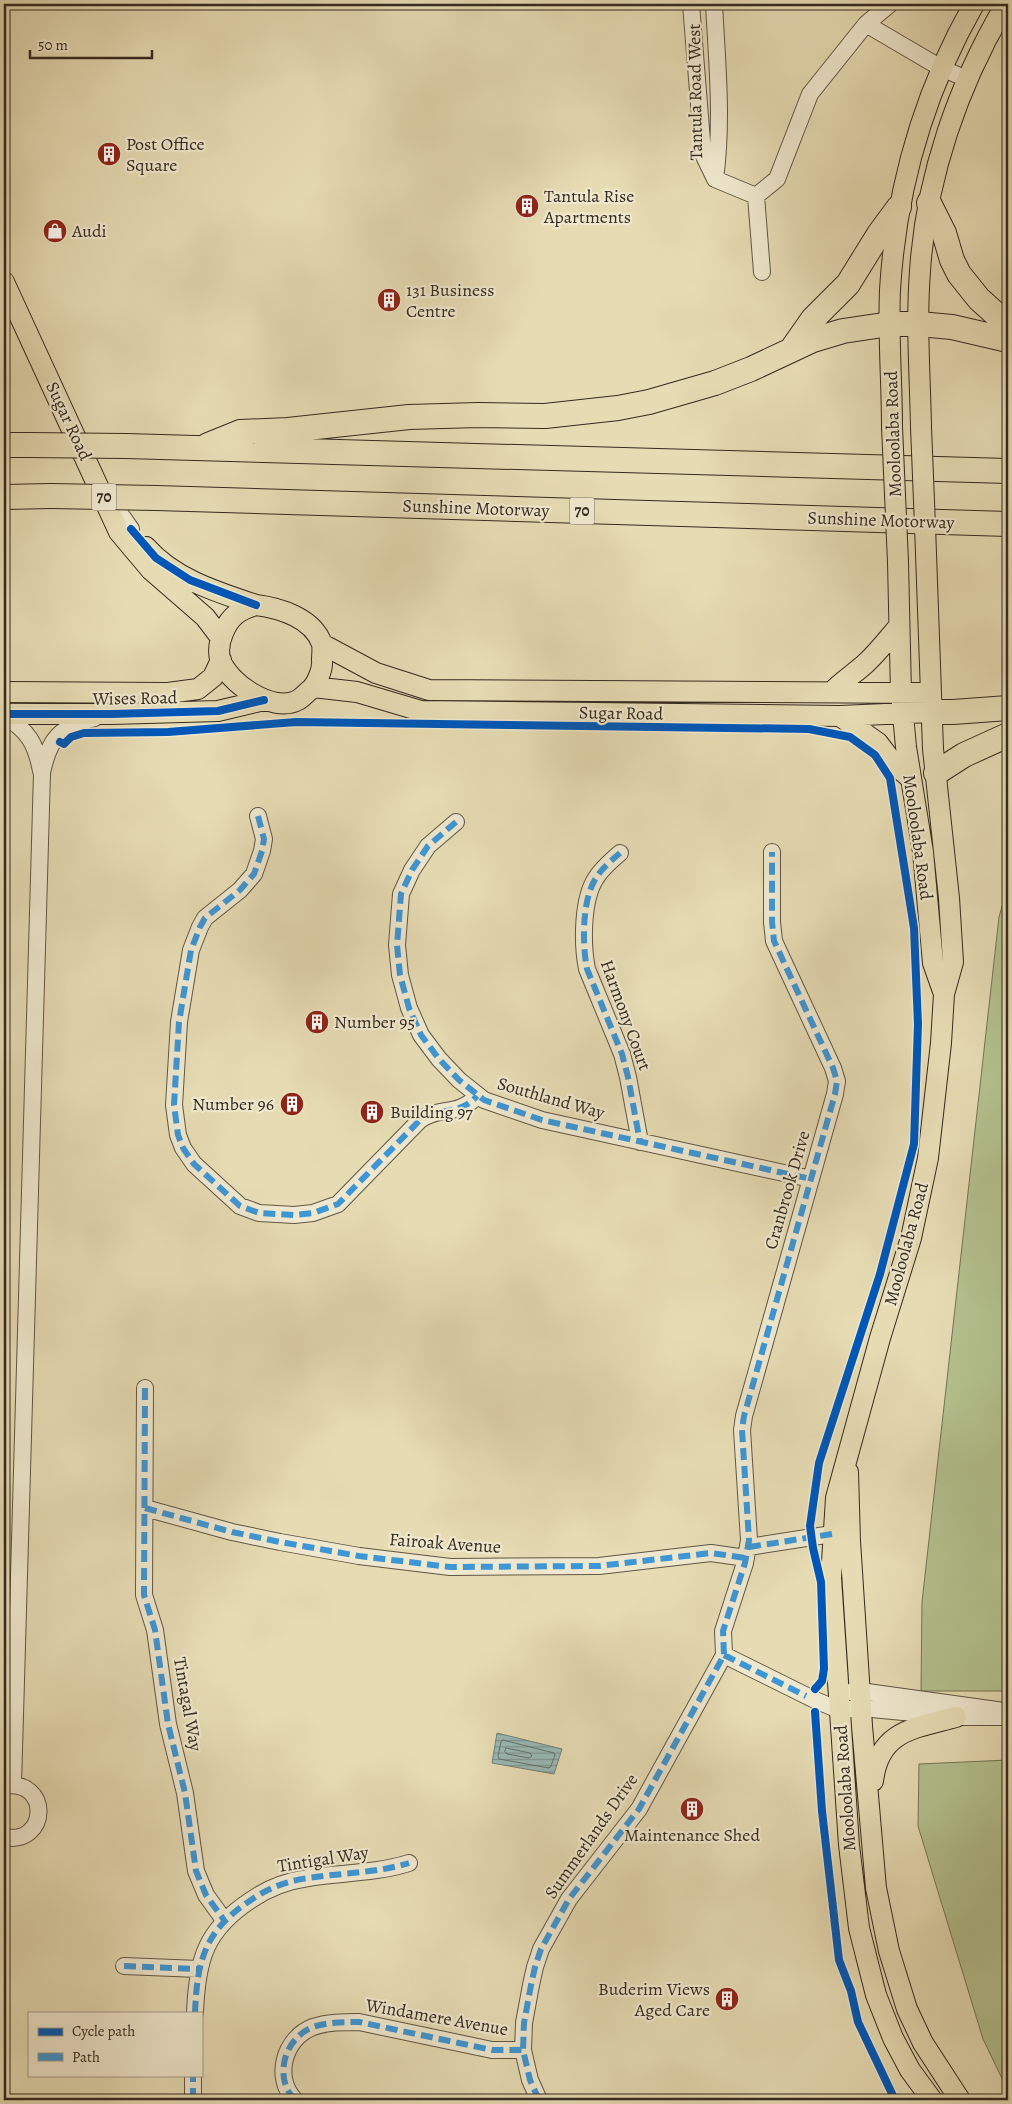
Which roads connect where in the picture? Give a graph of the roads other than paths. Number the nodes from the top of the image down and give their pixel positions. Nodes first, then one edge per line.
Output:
1 (691, 4) edge
2 (714, 4) edge
3 (890, 4) edge
4 (974, 4) edge
5 (1006, 4) edge
6 (866, 24) junction
7 (941, 68) junction
8 (967, 80) junction
9 (715, 179) junction
10 (756, 196) junction
11 (929, 203) junction
12 (899, 207) junction
13 (762, 272) dead end
14 (4, 282) edge
15 (890, 324) junction
16 (918, 324) junction
17 (1008, 325) edge
18 (1008, 340) edge
19 (792, 349) junction
20 (4, 445) edge
21 (202, 448) junction
22 (1008, 471) edge
23 (94, 475) junction
24 (4, 496) edge
25 (1008, 524) edge
26 (131, 529) joint
27 (256, 604) junction
28 (899, 626) junction
29 (221, 638) junction
30 (322, 644) junction
31 (221, 660) junction
32 (313, 687) junction
33 (4, 692) edge
34 (832, 692) junction
35 (901, 693) junction
36 (264, 700) junction
37 (931, 703) junction
38 (1008, 708) edge
39 (111, 714) junction
40 (4, 715) edge
41 (902, 715) junction
42 (840, 716) junction
43 (1008, 735) edge
44 (42, 773) junction
45 (936, 773) junction
46 (910, 778) junction
47 (258, 816) dead end
48 (456, 822) dead end
49 (772, 852) dead end
50 (620, 853) dead end
51 (944, 994) junction
52 (477, 1096) junction
53 (640, 1142) junction
54 (811, 1180) junction
55 (144, 1388) dead end
56 (848, 1460) junction
57 (145, 1508) junction
58 (832, 1534) junction
59 (747, 1552) junction
60 (724, 1655) junction
61 (861, 1700) junction
62 (838, 1702) junction
63 (1008, 1712) edge
64 (956, 1717) junction
65 (1008, 1717) edge
66 (8, 1785) edge
67 (870, 1814) junction
68 (4, 1837) edge
69 (409, 1863) dead end
70 (224, 1920) junction
71 (124, 1966) dead end
72 (199, 1969) junction
73 (195, 2012) edge
74 (523, 2050) junction
75 (193, 2076) edge
76 (193, 2100) edge
77 (295, 2100) edge
78 (538, 2100) edge
79 (932, 2100) edge
80 (960, 2100) edge

1 - 9 street, Tantula Road West
2 - 9 street, Tantula Road West
3 - 6 street
4 - 7 main road, Mooloolaba Road
5 - 8 main road, Mooloolaba Road
6 - 7 street
6 - 10 street
7 - 8 street
7 - 12 main road, Mooloolaba Road
8 - 11 main road, Mooloolaba Road
9 - 10 street, Tantula Road West
10 - 13 street
11 - 16 main road, Mooloolaba Road
11 - 17 highway
12 - 15 main road, Mooloolaba Road
12 - 19 highway
14 - 23 main road, Sugar Road
15 - 16 highway
15 - 19 highway
15 - 28 main road, Mooloolaba Road, bridge
16 - 18 highway
16 - 37 main road, Mooloolaba Road, bridge
19 - 21 highway
20 - 21 highway, bridge
21 - 22 highway
23 - 26 street, Sugar Road
23 - 29 main road
24 - 25 highway, Sunshine Motorway / 70, bridge
26 - 27 main road, Sugar Road
27 - 29 main road
27 - 30 main road
28 - 34 main road
28 - 35 main road, Mooloolaba Road
29 - 31 main road
30 - 32 main road
30 - 34 main road, Sugar Road
31 - 33 main road, Wises Road
31 - 36 main road
32 - 36 main road
32 - 42 main road, Sugar Road
34 - 35 main road, Sugar Road
35 - 37 main road, Sugar Road
35 - 41 main road, Mooloolaba Road
36 - 39 main road, Wises Road
37 - 38 highway
37 - 41 main road, Sugar Road
37 - 45 main road, Mooloolaba Road
39 - 40 main road, Wises Road
39 - 44 street
40 - 44 street
41 - 42 main road, Sugar Road
41 - 46 main road, Mooloolaba Road
42 - 46 main road
43 - 45 highway
44 - 66 street
45 - 51 main road, Mooloolaba Road
46 - 51 main road, Mooloolaba Road
47 - 52 street
48 - 52 street, Southland Way
49 - 54 street, Cranbrook Drive
50 - 53 street, Harmony Court
51 - 56 main road, Mooloolaba Road
52 - 53 street, Southland Way
53 - 54 street, Southland Way
54 - 59 street, Cranbrook Drive
55 - 57 street, Tintagal Way
56 - 58 main road, Mooloolaba Road
56 - 61 main road, Mooloolaba Road
57 - 59 street, Fairoak Avenue
57 - 70 street, Tintagal Way
58 - 59 street, Fairoak Avenue
58 - 62 main road, Mooloolaba Road
59 - 60 street
60 - 62 street
60 - 74 street, Summerlands Drive
61 - 62 street
61 - 63 street
61 - 64 street
61 - 67 main road, Mooloolaba Road
62 - 79 main road, Mooloolaba Road
64 - 65 street
64 - 67 main road
66 - 68 street
67 - 80 main road, Mooloolaba Road
69 - 70 street, Tintigal Way
70 - 72 street
71 - 72 street
72 - 73 street
74 - 77 street, Windamere Avenue
74 - 78 street, Summerlands Drive
75 - 76 street

